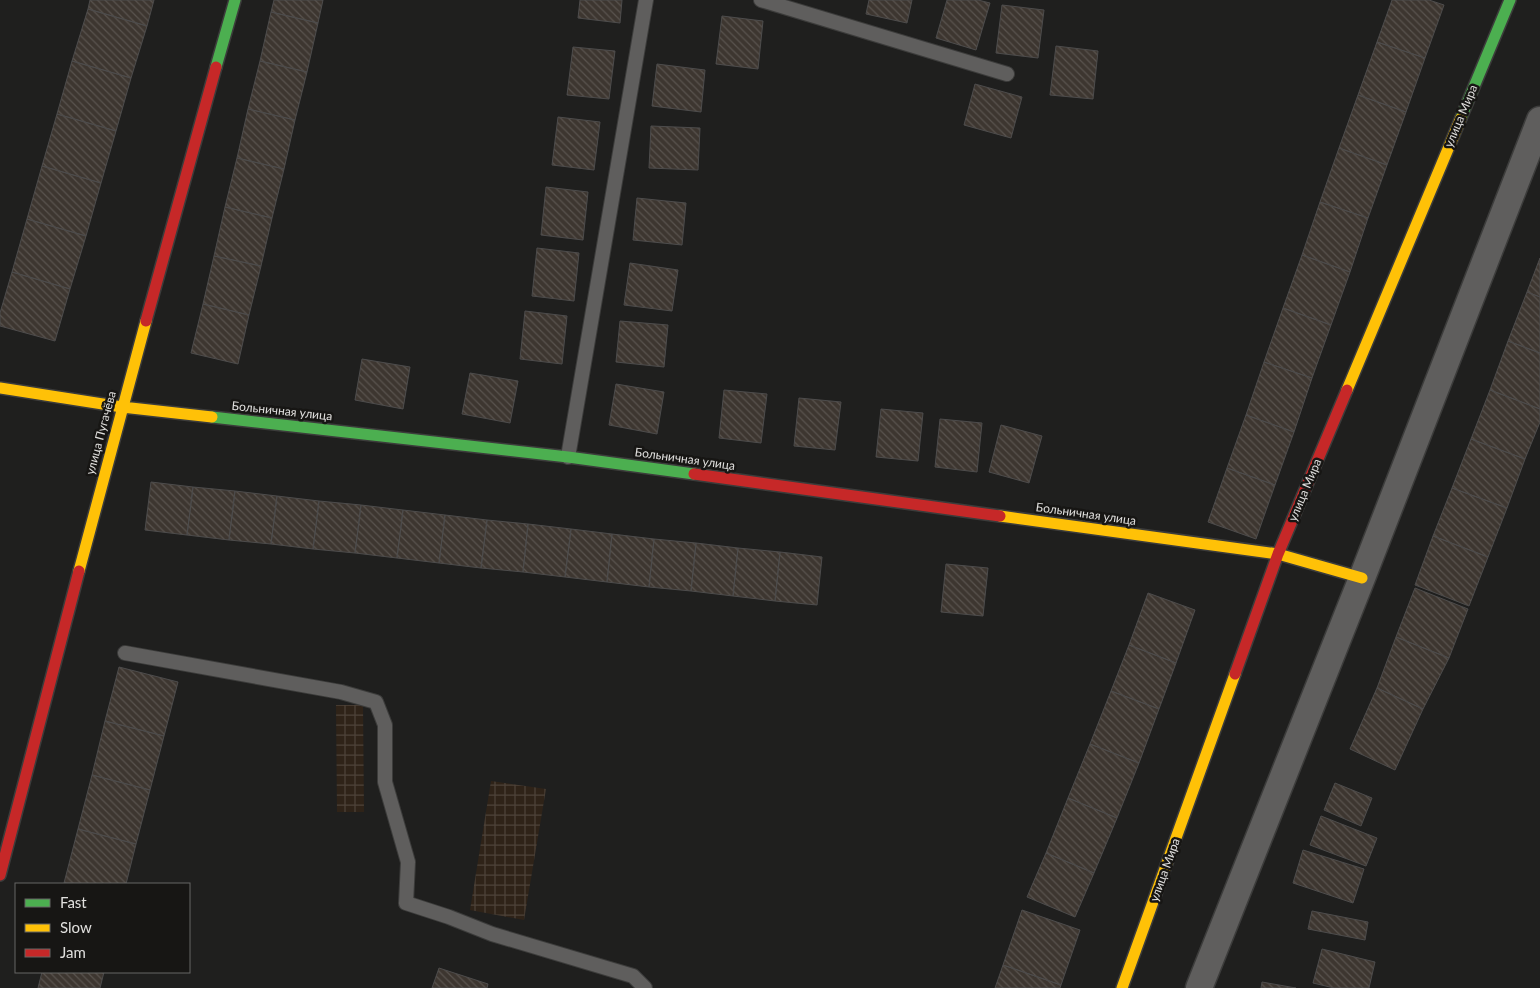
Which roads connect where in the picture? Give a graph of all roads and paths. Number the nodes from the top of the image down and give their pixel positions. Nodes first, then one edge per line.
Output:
1 (235, 0) edge
2 (646, 0) edge
3 (761, 0) edge
4 (1510, 0) edge
5 (1006, 74) dead end
6 (1540, 120) edge
7 (0, 388) edge
8 (122, 407) junction
9 (568, 457) junction
10 (1278, 554) junction
11 (1362, 578) junction
12 (125, 653) dead end
13 (0, 875) edge
14 (645, 988) edge
15 (1122, 988) edge
16 (1198, 988) edge

1 - 8 street, улица Пугачёва
2 - 9 lane
3 - 5 lane
4 - 10 street, улица Мира
6 - 11 street
7 - 8 street, Больничная улица
8 - 9 street, Больничная улица
8 - 13 street, улица Пугачёва
9 - 10 street, Больничная улица
10 - 11 street, Больничная улица
10 - 15 street, улица Мира
11 - 16 street
12 - 14 lane

